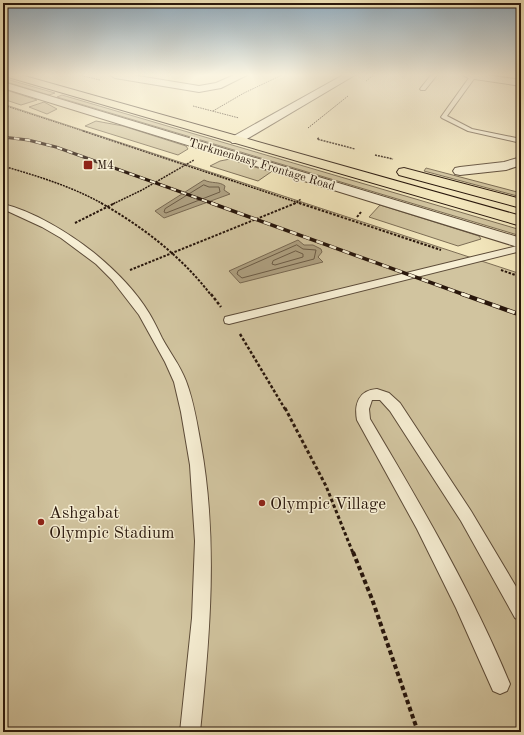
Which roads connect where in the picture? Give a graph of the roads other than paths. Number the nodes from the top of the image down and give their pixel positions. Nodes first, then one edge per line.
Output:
1 (83, 109) edge
2 (130, 109) edge
3 (291, 109) edge
4 (449, 109) edge
5 (237, 127) dead end
6 (253, 131) junction
7 (266, 134) dead end
8 (236, 140) junction
9 (521, 140) edge
10 (521, 161) edge
11 (395, 165) road end
12 (460, 171) dead end
13 (521, 204) edge
14 (3, 206) edge
15 (521, 221) edge
16 (521, 243) edge
17 (521, 248) edge
18 (230, 320) road end
19 (521, 612) edge
20 (500, 684) dead end
21 (190, 732) edge

1 - 16 street, Turkmenbasy Frontage Road
2 - 8 main road
3 - 6 street
4 - 9 lane
5 - 6 main road
6 - 7 main road
6 - 8 street
8 - 15 main road
10 - 12 street
11 - 13 main road
14 - 21 lane
17 - 18 lane
19 - 20 lane

